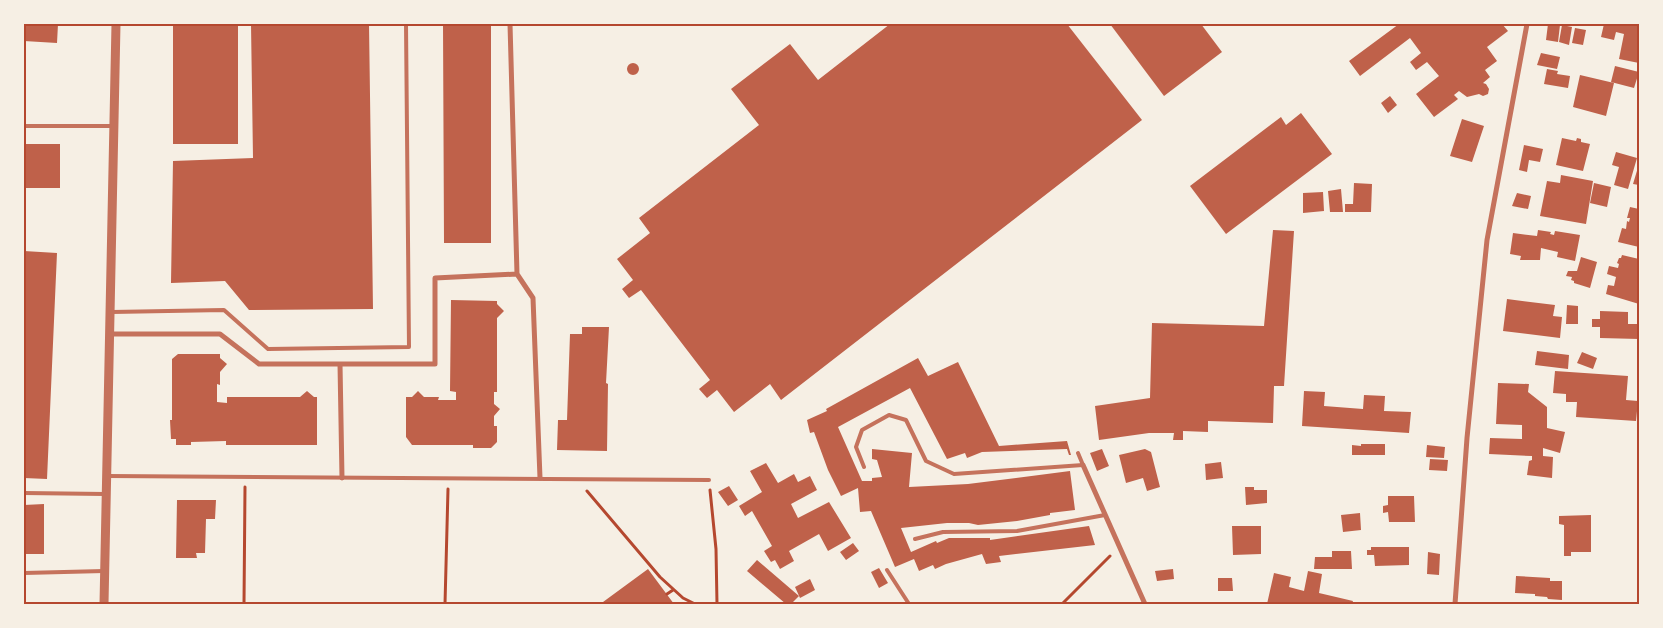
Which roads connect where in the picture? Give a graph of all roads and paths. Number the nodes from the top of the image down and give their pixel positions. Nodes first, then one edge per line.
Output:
1 (116, 24) edge
2 (406, 24) edge
3 (510, 24) edge
4 (1527, 24) edge
5 (24, 126) edge
6 (113, 126) junction
7 (517, 274) junction
8 (110, 312) junction
9 (109, 334) junction
10 (340, 364) junction
11 (1078, 453) dead end
12 (1083, 466) junction
13 (864, 467) dead end
14 (106, 476) junction
15 (245, 477) junction
16 (342, 478) junction
17 (448, 478) junction
18 (540, 478) junction
19 (576, 479) junction
20 (710, 480) joint
21 (24, 494) edge
22 (105, 494) junction
23 (1106, 514) junction
24 (915, 539) dead end
25 (1119, 547) junction
26 (887, 570) dead end
27 (104, 571) junction
28 (24, 573) edge
29 (673, 590) junction
30 (666, 594) dead end
31 (104, 604) edge
32 (244, 604) edge
33 (445, 604) edge
34 (695, 604) edge
35 (717, 604) edge
36 (909, 604) edge
37 (1062, 604) edge
38 (1145, 604) edge
39 (1455, 604) edge

1 - 6 street
2 - 8 lane
3 - 7 street
4 - 39 street
5 - 6 lane
6 - 8 street
7 - 10 street
7 - 18 street
8 - 9 street
9 - 10 street
9 - 14 street
10 - 16 street
11 - 12 lane
12 - 13 lane
12 - 23 street
14 - 15 lane
14 - 22 street
15 - 16 lane
15 - 32 path
16 - 17 lane
17 - 18 lane
17 - 33 path
18 - 19 lane
19 - 20 lane
19 - 29 path
20 - 35 path
21 - 22 lane
22 - 27 street
23 - 24 lane
23 - 25 street
25 - 37 path
25 - 38 street
26 - 36 lane
27 - 28 lane
27 - 31 street
29 - 30 path
29 - 34 path

